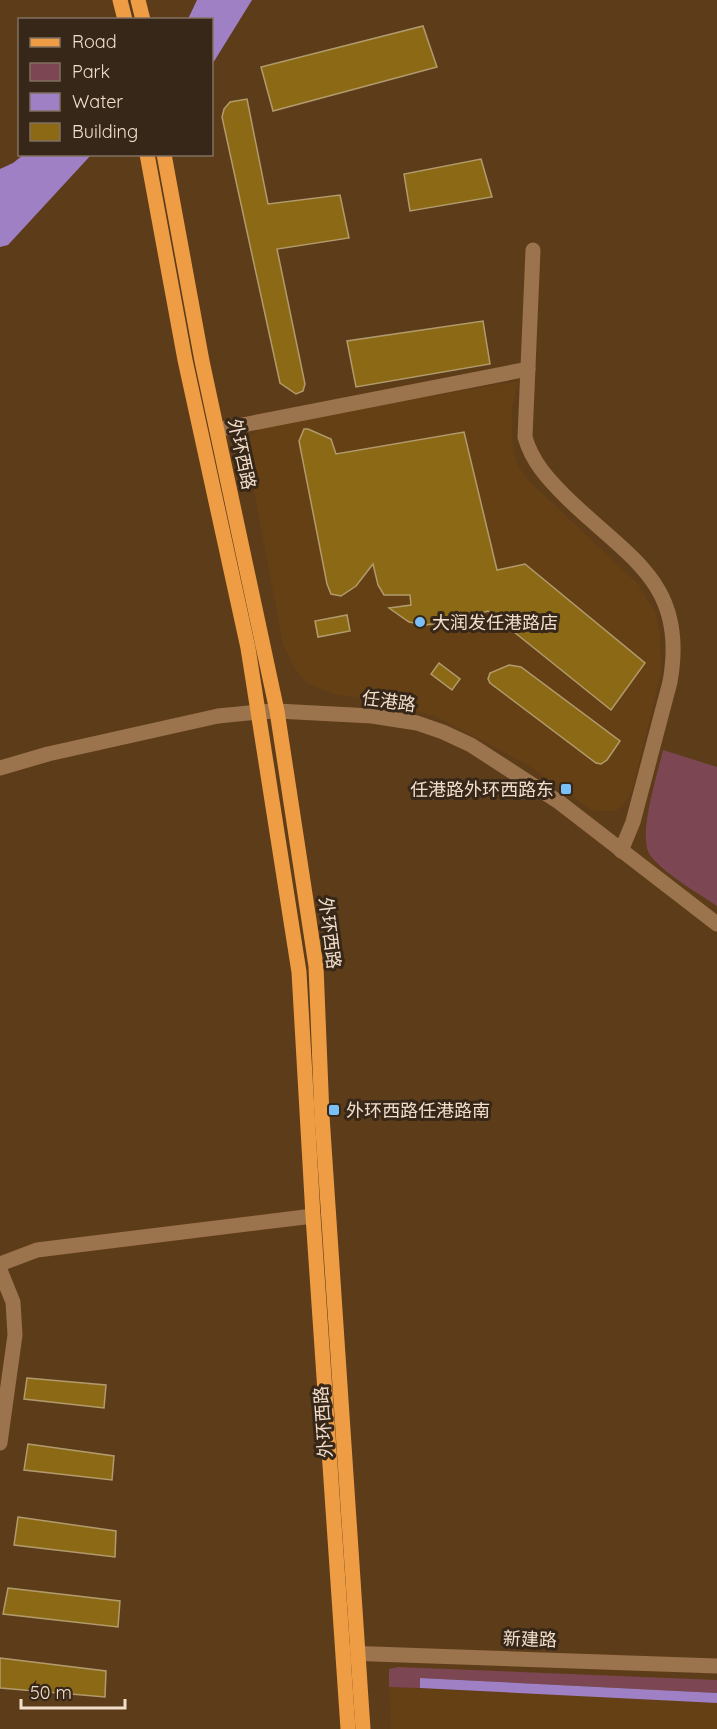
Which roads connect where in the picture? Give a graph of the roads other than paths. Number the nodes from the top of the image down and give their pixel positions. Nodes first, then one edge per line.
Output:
1 (120, 0) edge
2 (127, 0) edge
3 (138, 0) edge
4 (146, 0) edge
5 (126, 18) edge
6 (127, 18) edge
7 (144, 18) edge
8 (145, 18) edge
9 (147, 156) edge
10 (164, 156) edge
11 (533, 250) dead end
12 (528, 369) junction
13 (217, 430) junction
14 (277, 711) junction
15 (258, 712) junction
16 (0, 768) edge
17 (621, 850) junction
18 (717, 924) edge
19 (313, 1216) junction
20 (0, 1264) edge
21 (0, 1270) edge
22 (0, 1443) edge
23 (350, 1653) junction
24 (717, 1666) edge
25 (348, 1729) edge
26 (363, 1729) edge

1 - 5 main road
2 - 6 main road
3 - 7 main road
4 - 8 main road
9 - 15 main road, 外环西路
10 - 13 main road, 外环西路
11 - 12 street
12 - 13 street
12 - 17 street
13 - 14 main road, 外环西路
14 - 15 street, 任港路
14 - 17 street, 任港路
14 - 23 main road, 外环西路
15 - 16 street, 任港路
15 - 19 main road, 外环西路
17 - 18 street, 任港路
19 - 20 street
19 - 23 main road, 外环西路
21 - 22 street
23 - 24 street, 新建路
23 - 25 main road, 外环西路
23 - 26 main road, 外环西路

